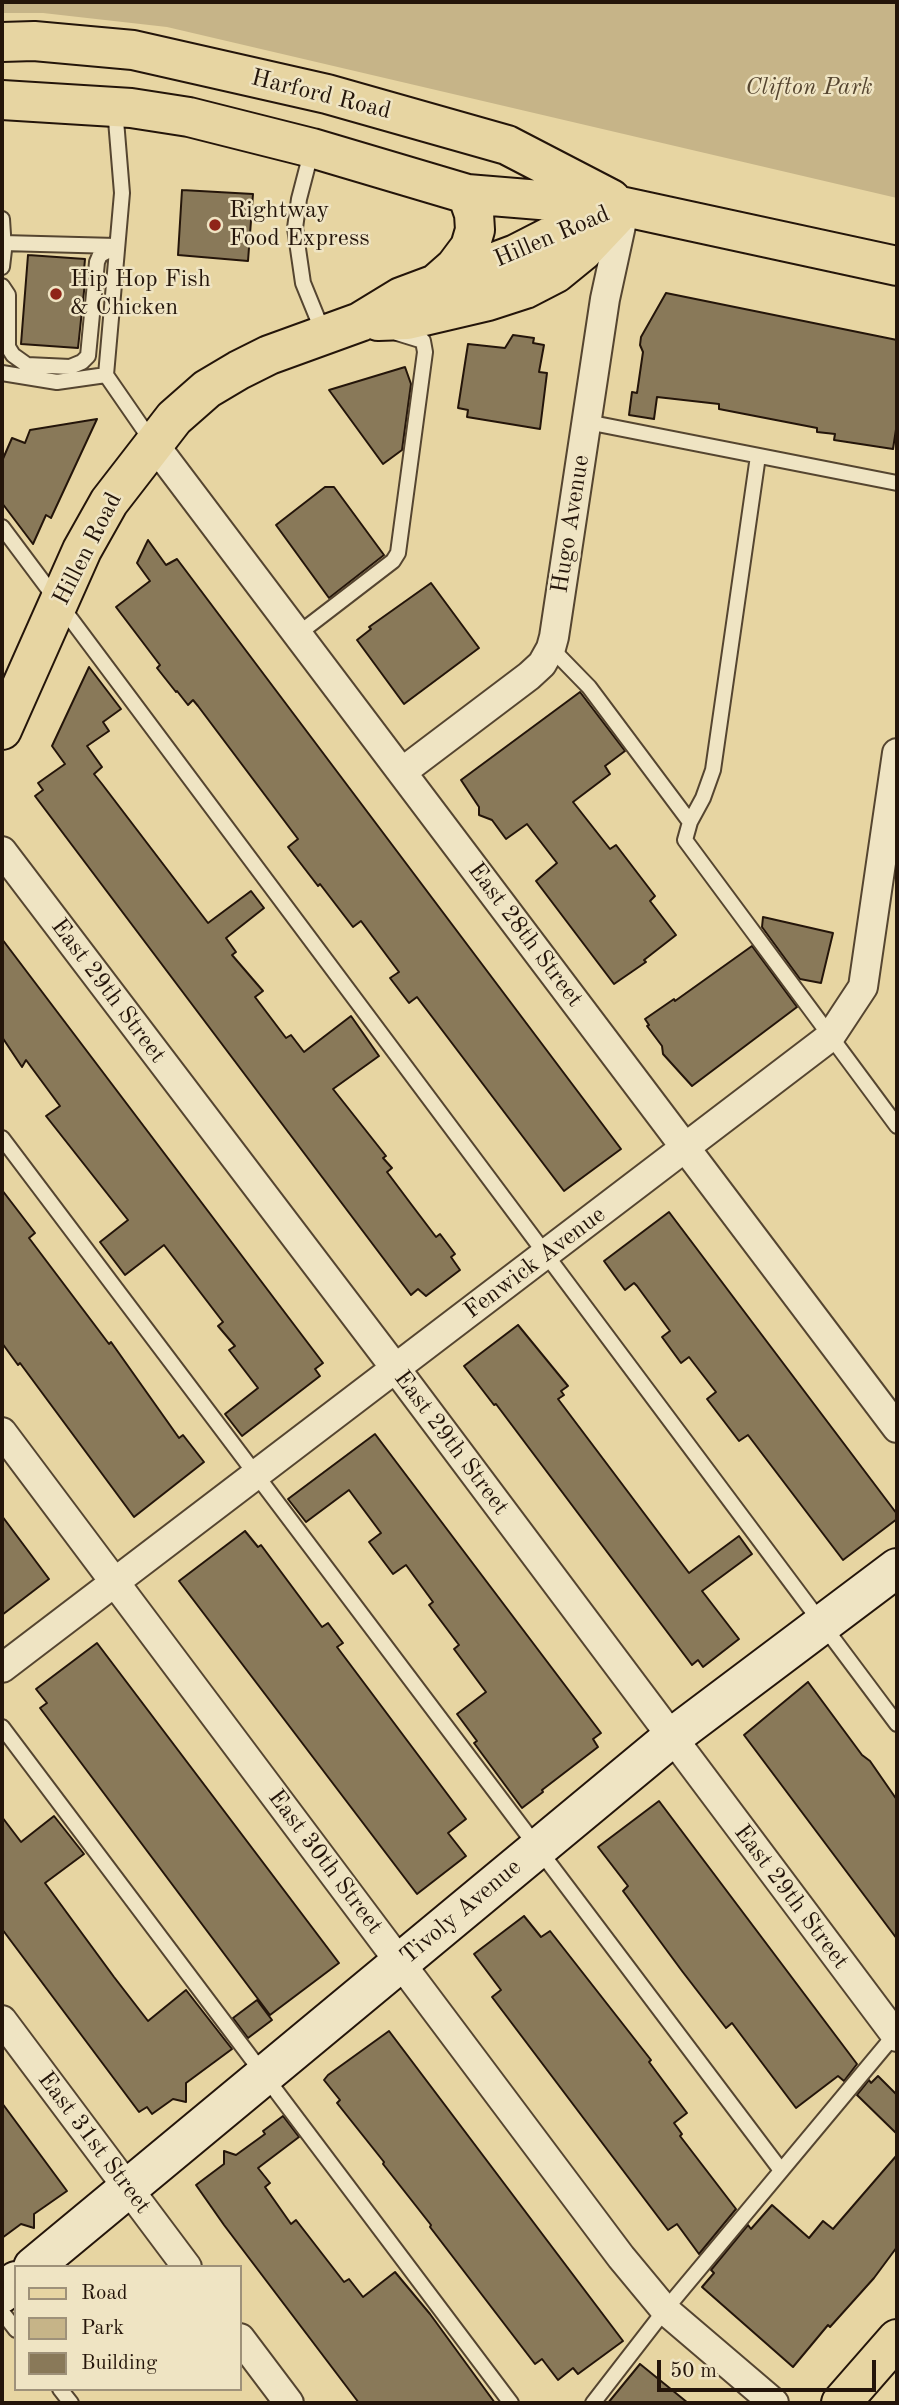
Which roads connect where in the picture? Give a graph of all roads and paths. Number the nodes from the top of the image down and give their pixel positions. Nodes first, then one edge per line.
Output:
1 (2, 42) edge
2 (2, 100) edge
3 (114, 107) junction
4 (312, 148) junction
5 (467, 194) junction
6 (625, 207) junction
7 (2, 219) edge
8 (4, 243) junction
9 (117, 246) junction
10 (897, 266) edge
11 (2, 267) edge
12 (436, 283) junction
13 (2, 286) edge
14 (360, 322) junction
15 (324, 335) junction
16 (2, 373) edge
17 (106, 375) junction
18 (587, 422) junction
19 (153, 443) junction
20 (758, 456) junction
21 (897, 482) edge
22 (2, 527) edge
23 (59, 604) junction
24 (298, 634) junction
25 (551, 648) junction
26 (2, 730) edge
27 (897, 753) edge
28 (401, 772) junction
29 (690, 822) junction
30 (2, 851) edge
31 (830, 1037) junction
32 (897, 1126) edge
33 (2, 1138) edge
34 (686, 1148) junction
35 (546, 1255) junction
36 (396, 1369) junction
37 (897, 1428) edge
38 (2, 1432) edge
39 (256, 1475) junction
40 (897, 1568) edge
41 (115, 1583) junction
42 (822, 1623) junction
43 (2, 1668) edge
44 (897, 1724) edge
45 (2, 1727) edge
46 (671, 1738) junction
47 (538, 1849) junction
48 (401, 1962) junction
49 (2, 2020) edge
50 (896, 2035) edge
51 (264, 2076) junction
52 (780, 2169) junction
53 (128, 2188) junction
54 (35, 2265) edge
55 (186, 2265) edge
56 (665, 2309) junction
57 (2, 2312) edge
58 (14, 2327) edge
59 (897, 2339) edge
60 (242, 2341) edge
61 (289, 2403) edge
62 (511, 2403) edge
63 (593, 2403) edge
64 (774, 2403) edge
65 (841, 2403) edge

1 - 6 main road, Harford Road
2 - 3 main road, Harford Road
3 - 4 main road, Harford Road
3 - 9 lane
4 - 5 main road, Harford Road
4 - 15 lane
5 - 6 main road, Harford Road
5 - 12 main road
6 - 10 main road, Harford Road
6 - 12 main road, Hillen Road
6 - 14 main road, Hillen Road
6 - 18 street, Hugo Avenue
7 - 8 lane
8 - 9 lane
8 - 11 lane
9 - 13 lane
9 - 17 lane
12 - 14 main road, Hillen Road
14 - 15 main road, Hillen Road
14 - 24 lane
15 - 19 main road, Hillen Road
16 - 17 lane
17 - 19 lane
18 - 20 lane
18 - 25 street, Hugo Avenue
19 - 23 main road, Hillen Road
19 - 24 street, East 28th Street
20 - 21 lane
20 - 29 lane
22 - 23 lane
23 - 26 main road, Hillen Road
23 - 35 lane
24 - 28 street, East 28th Street
25 - 28 street, Hugo Avenue
25 - 29 lane
27 - 31 street, Fenwick Avenue
28 - 34 street, East 28th Street
29 - 31 lane
30 - 36 street, East 29th Street
31 - 32 lane
31 - 34 street, Fenwick Avenue
33 - 39 lane
34 - 35 street, Fenwick Avenue
34 - 37 street, East 28th Street
35 - 36 street, Fenwick Avenue
35 - 42 lane
36 - 39 street, Fenwick Avenue
36 - 46 street, East 29th Street
38 - 41 street, East 30th Street
39 - 41 street, Fenwick Avenue
39 - 47 lane
40 - 42 street, Tivoly Avenue
41 - 43 street, Fenwick Avenue
41 - 48 street, East 30th Street
42 - 44 lane
42 - 46 street, Tivoly Avenue
45 - 51 lane
46 - 47 street, Tivoly Avenue
46 - 50 street, East 29th Street
47 - 48 street, Tivoly Avenue
47 - 52 lane
48 - 51 street, Tivoly Avenue
48 - 56 street, East 30th Street
49 - 53 street, East 31st Street
50 - 52 lane
51 - 53 street, Tivoly Avenue
51 - 62 lane
52 - 56 lane
53 - 54 street, Tivoly Avenue
53 - 55 street, East 31st Street
56 - 63 lane
56 - 64 street, East 30th Street
57 - 58 lane
59 - 65 main road
60 - 61 street

